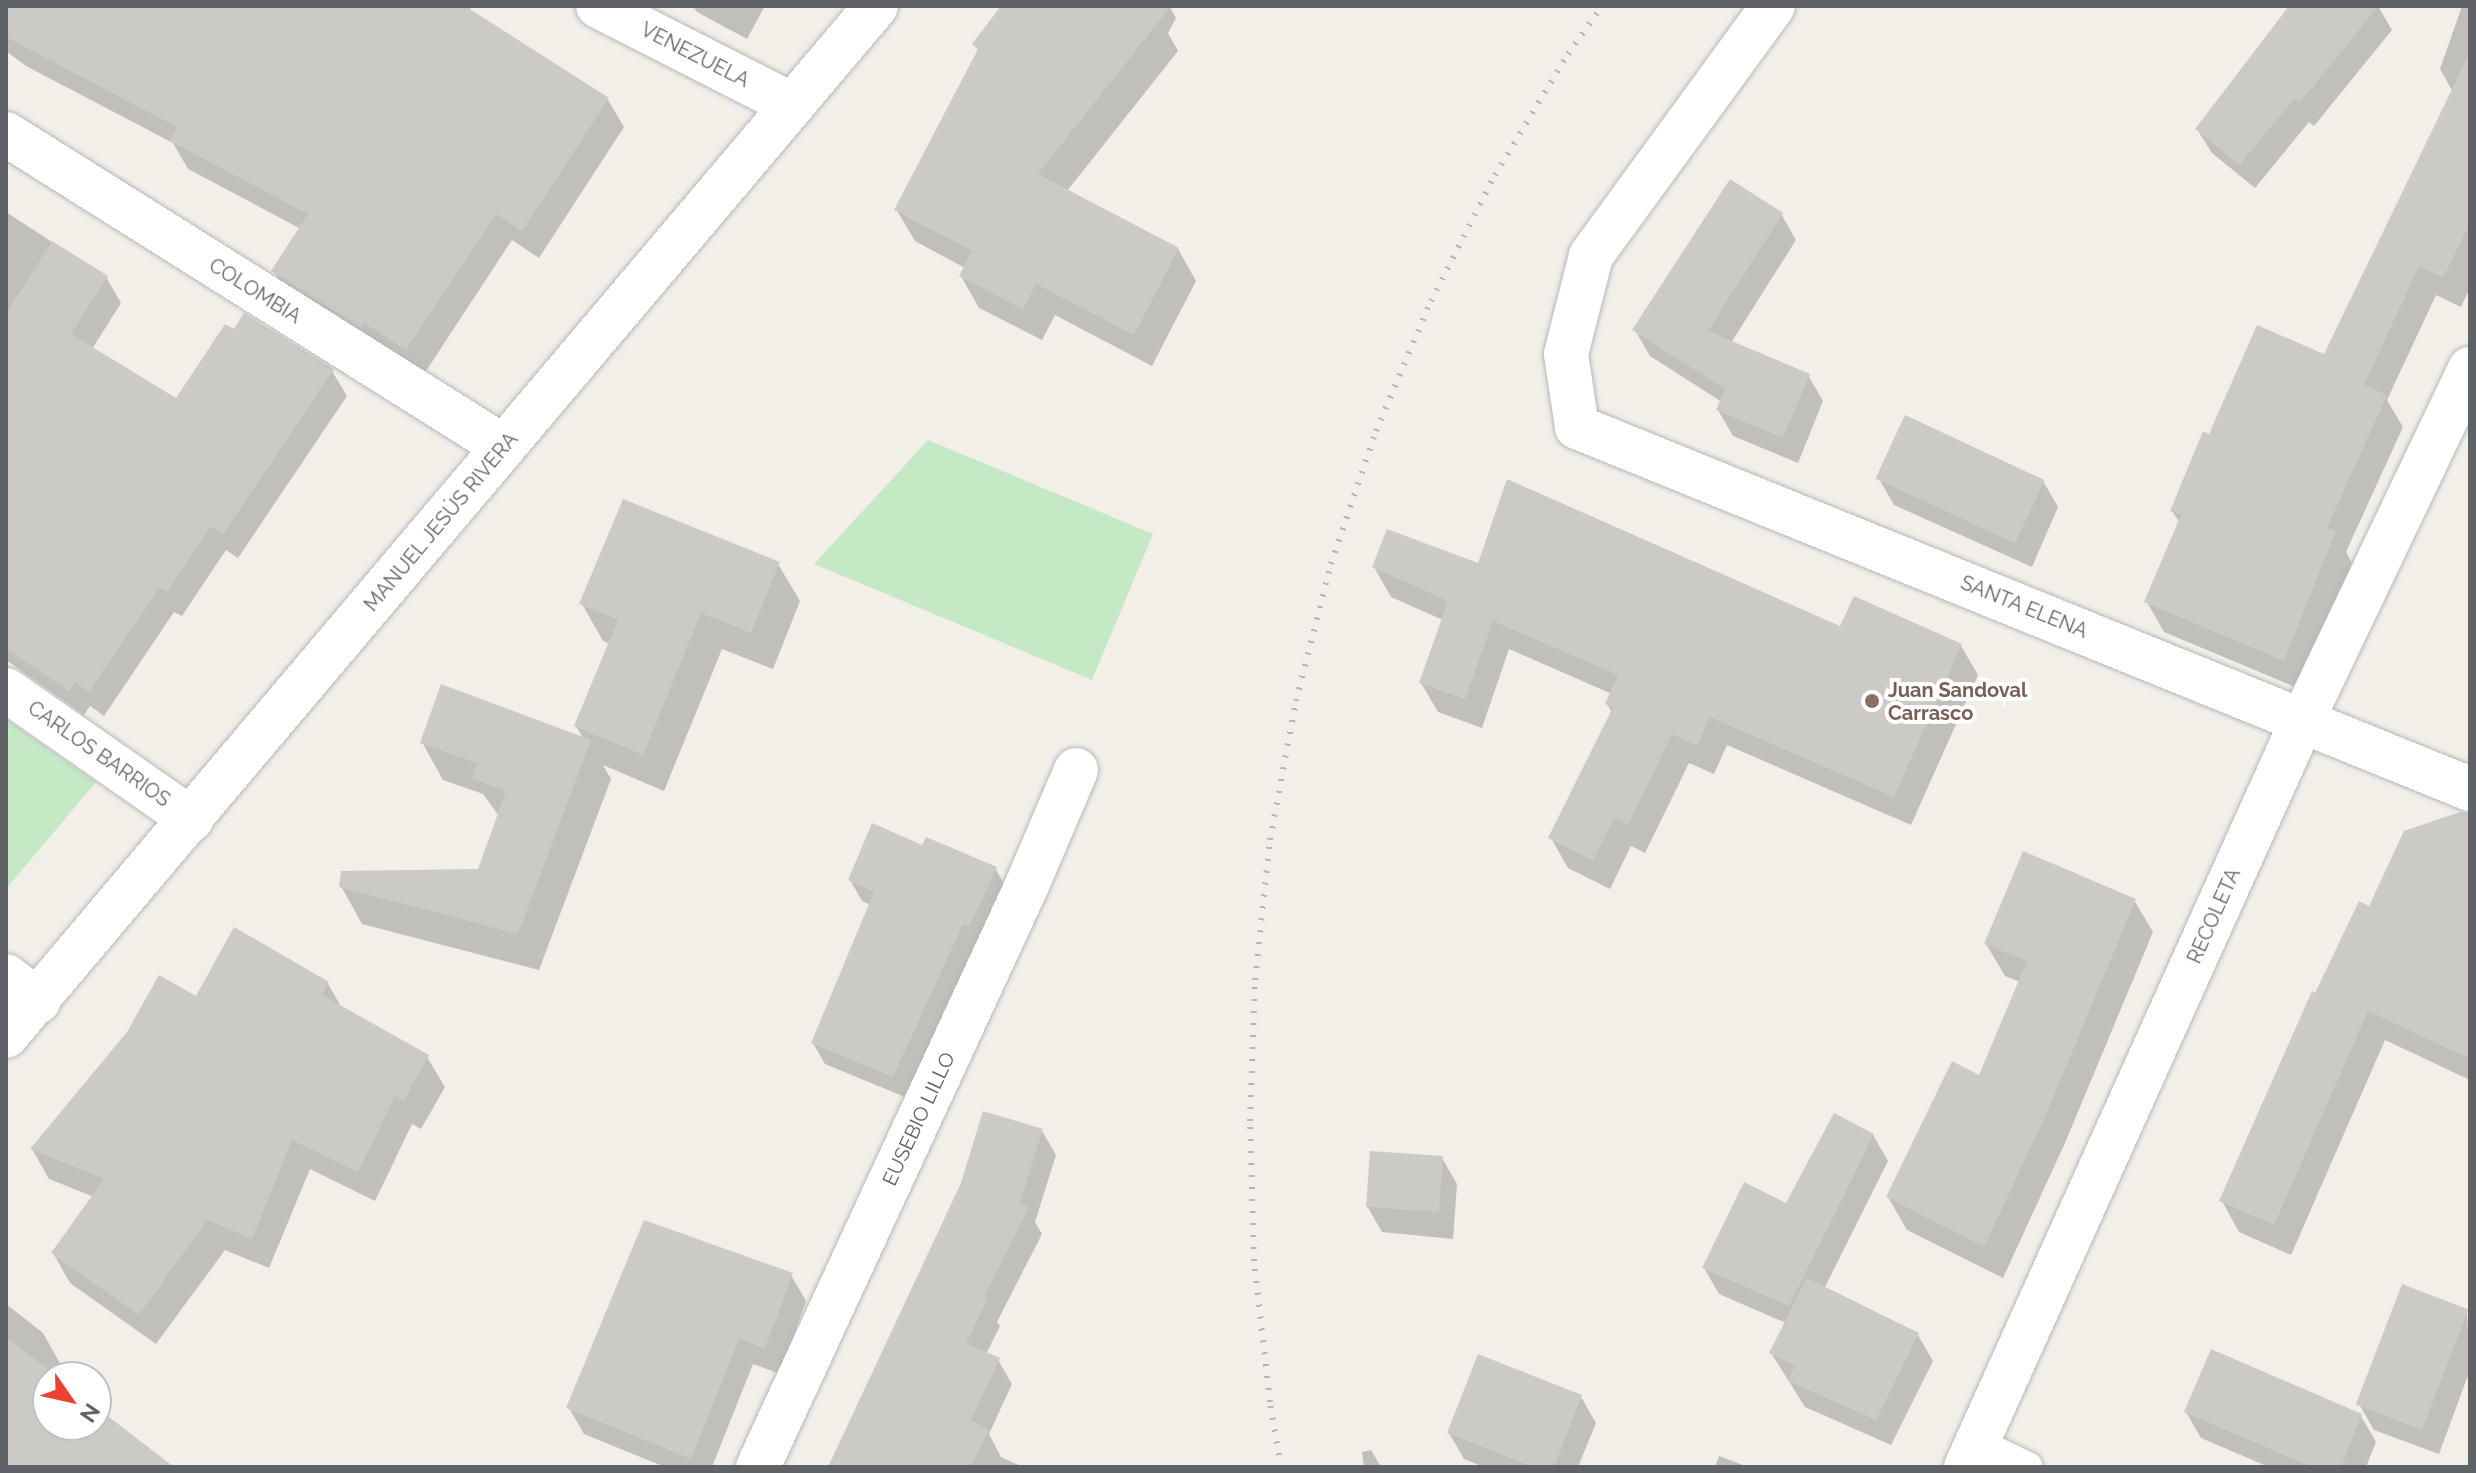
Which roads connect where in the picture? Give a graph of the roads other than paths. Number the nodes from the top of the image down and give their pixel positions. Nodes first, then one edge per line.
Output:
1 (598, 6) edge
2 (876, 6) edge
3 (1773, 6) edge
4 (792, 105) junction
5 (6, 134) edge
6 (2470, 369) edge
7 (504, 447) junction
8 (6, 690) edge
9 (2303, 719) junction
10 (1076, 770) dead end
11 (2470, 789) edge
12 (191, 819) junction
13 (22, 988) edge
14 (6, 1036) edge
15 (1972, 1455) edge
16 (758, 1467) edge
17 (2028, 1467) edge

1 - 4 street, VENEZUELA
2 - 4 street, MANUEL JESÚS RIVERA
3 - 9 street, SANTA ELENA
4 - 7 street, MANUEL JESÚS RIVERA
5 - 7 street, COLOMBIA
6 - 9 street, RECOLETA
7 - 12 street, MANUEL JESÚS RIVERA
8 - 12 street, CARLOS BARRIOS
9 - 11 street, SANTA ELENA
9 - 15 street, RECOLETA
10 - 16 street, EUSEBIO LILLO
12 - 13 street, MANUEL JESÚS RIVERA
13 - 14 street, MANUEL JESÚS RIVERA
15 - 17 lane

